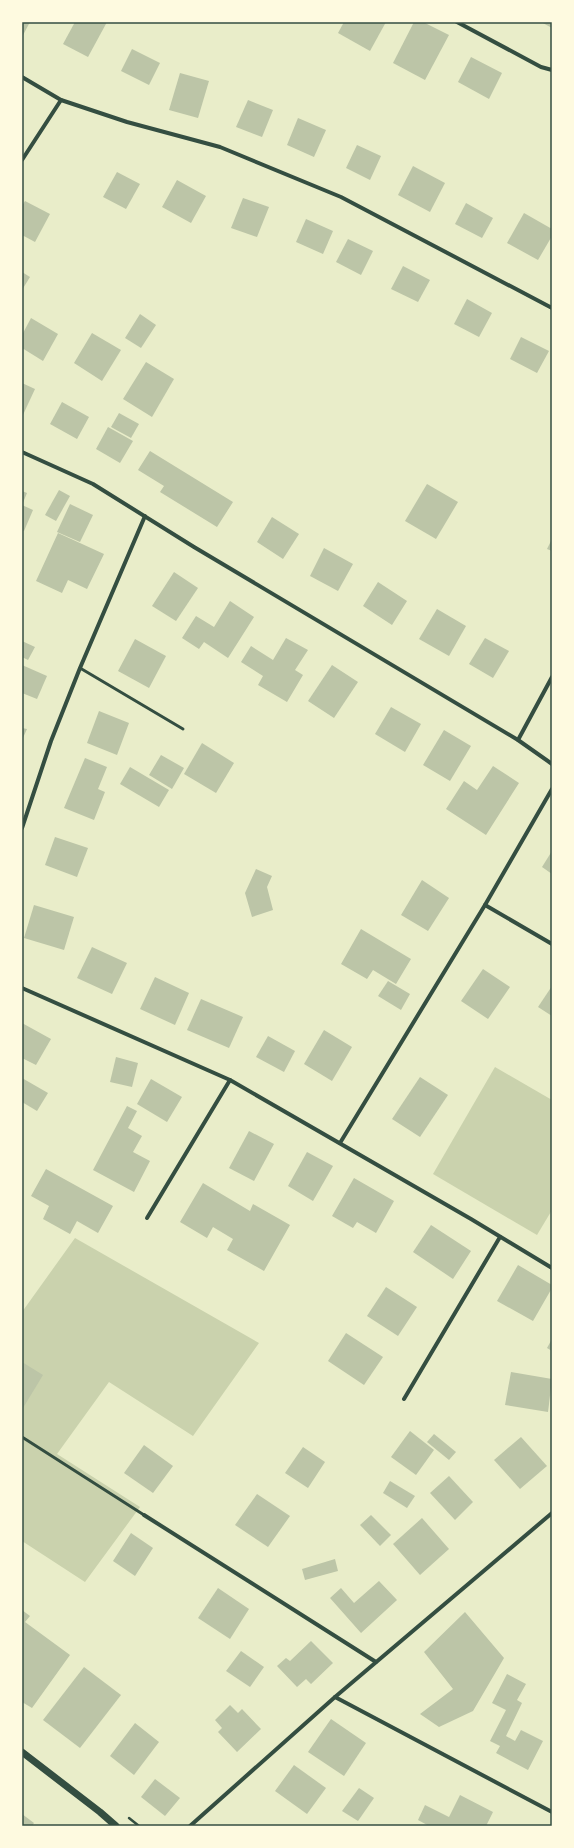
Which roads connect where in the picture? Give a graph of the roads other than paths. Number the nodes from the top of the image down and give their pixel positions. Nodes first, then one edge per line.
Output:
1 (457, 22) edge
2 (552, 70) edge
3 (22, 77) edge
4 (61, 100) junction
5 (22, 160) edge
6 (552, 308) edge
7 (22, 452) edge
8 (145, 516) junction
9 (80, 668) junction
10 (552, 677) edge
11 (183, 729) dead end
12 (518, 740) junction
13 (552, 764) edge
14 (552, 789) edge
15 (22, 828) edge
16 (485, 905) junction
17 (552, 944) edge
18 (22, 988) edge
19 (230, 1080) junction
20 (340, 1144) junction
21 (147, 1218) dead end
22 (500, 1237) junction
23 (552, 1268) edge
24 (404, 1399) dead end
25 (22, 1437) edge
26 (552, 1513) edge
27 (144, 1515) joint
28 (376, 1662) junction
29 (334, 1697) junction
30 (22, 1752) edge
31 (552, 1812) edge
32 (116, 1826) edge
33 (190, 1826) edge

1 - 2 street
3 - 4 street
4 - 5 street
4 - 6 street
7 - 8 street
8 - 9 street
8 - 12 street
9 - 11 lane
9 - 15 street
10 - 12 street
12 - 13 street
14 - 16 street
16 - 17 street
16 - 20 street
18 - 19 street
19 - 20 street
19 - 21 street
20 - 22 street
22 - 23 street
22 - 24 street
25 - 27 lane
26 - 28 street
27 - 28 street
28 - 29 street
29 - 31 street
29 - 33 street
30 - 32 street

